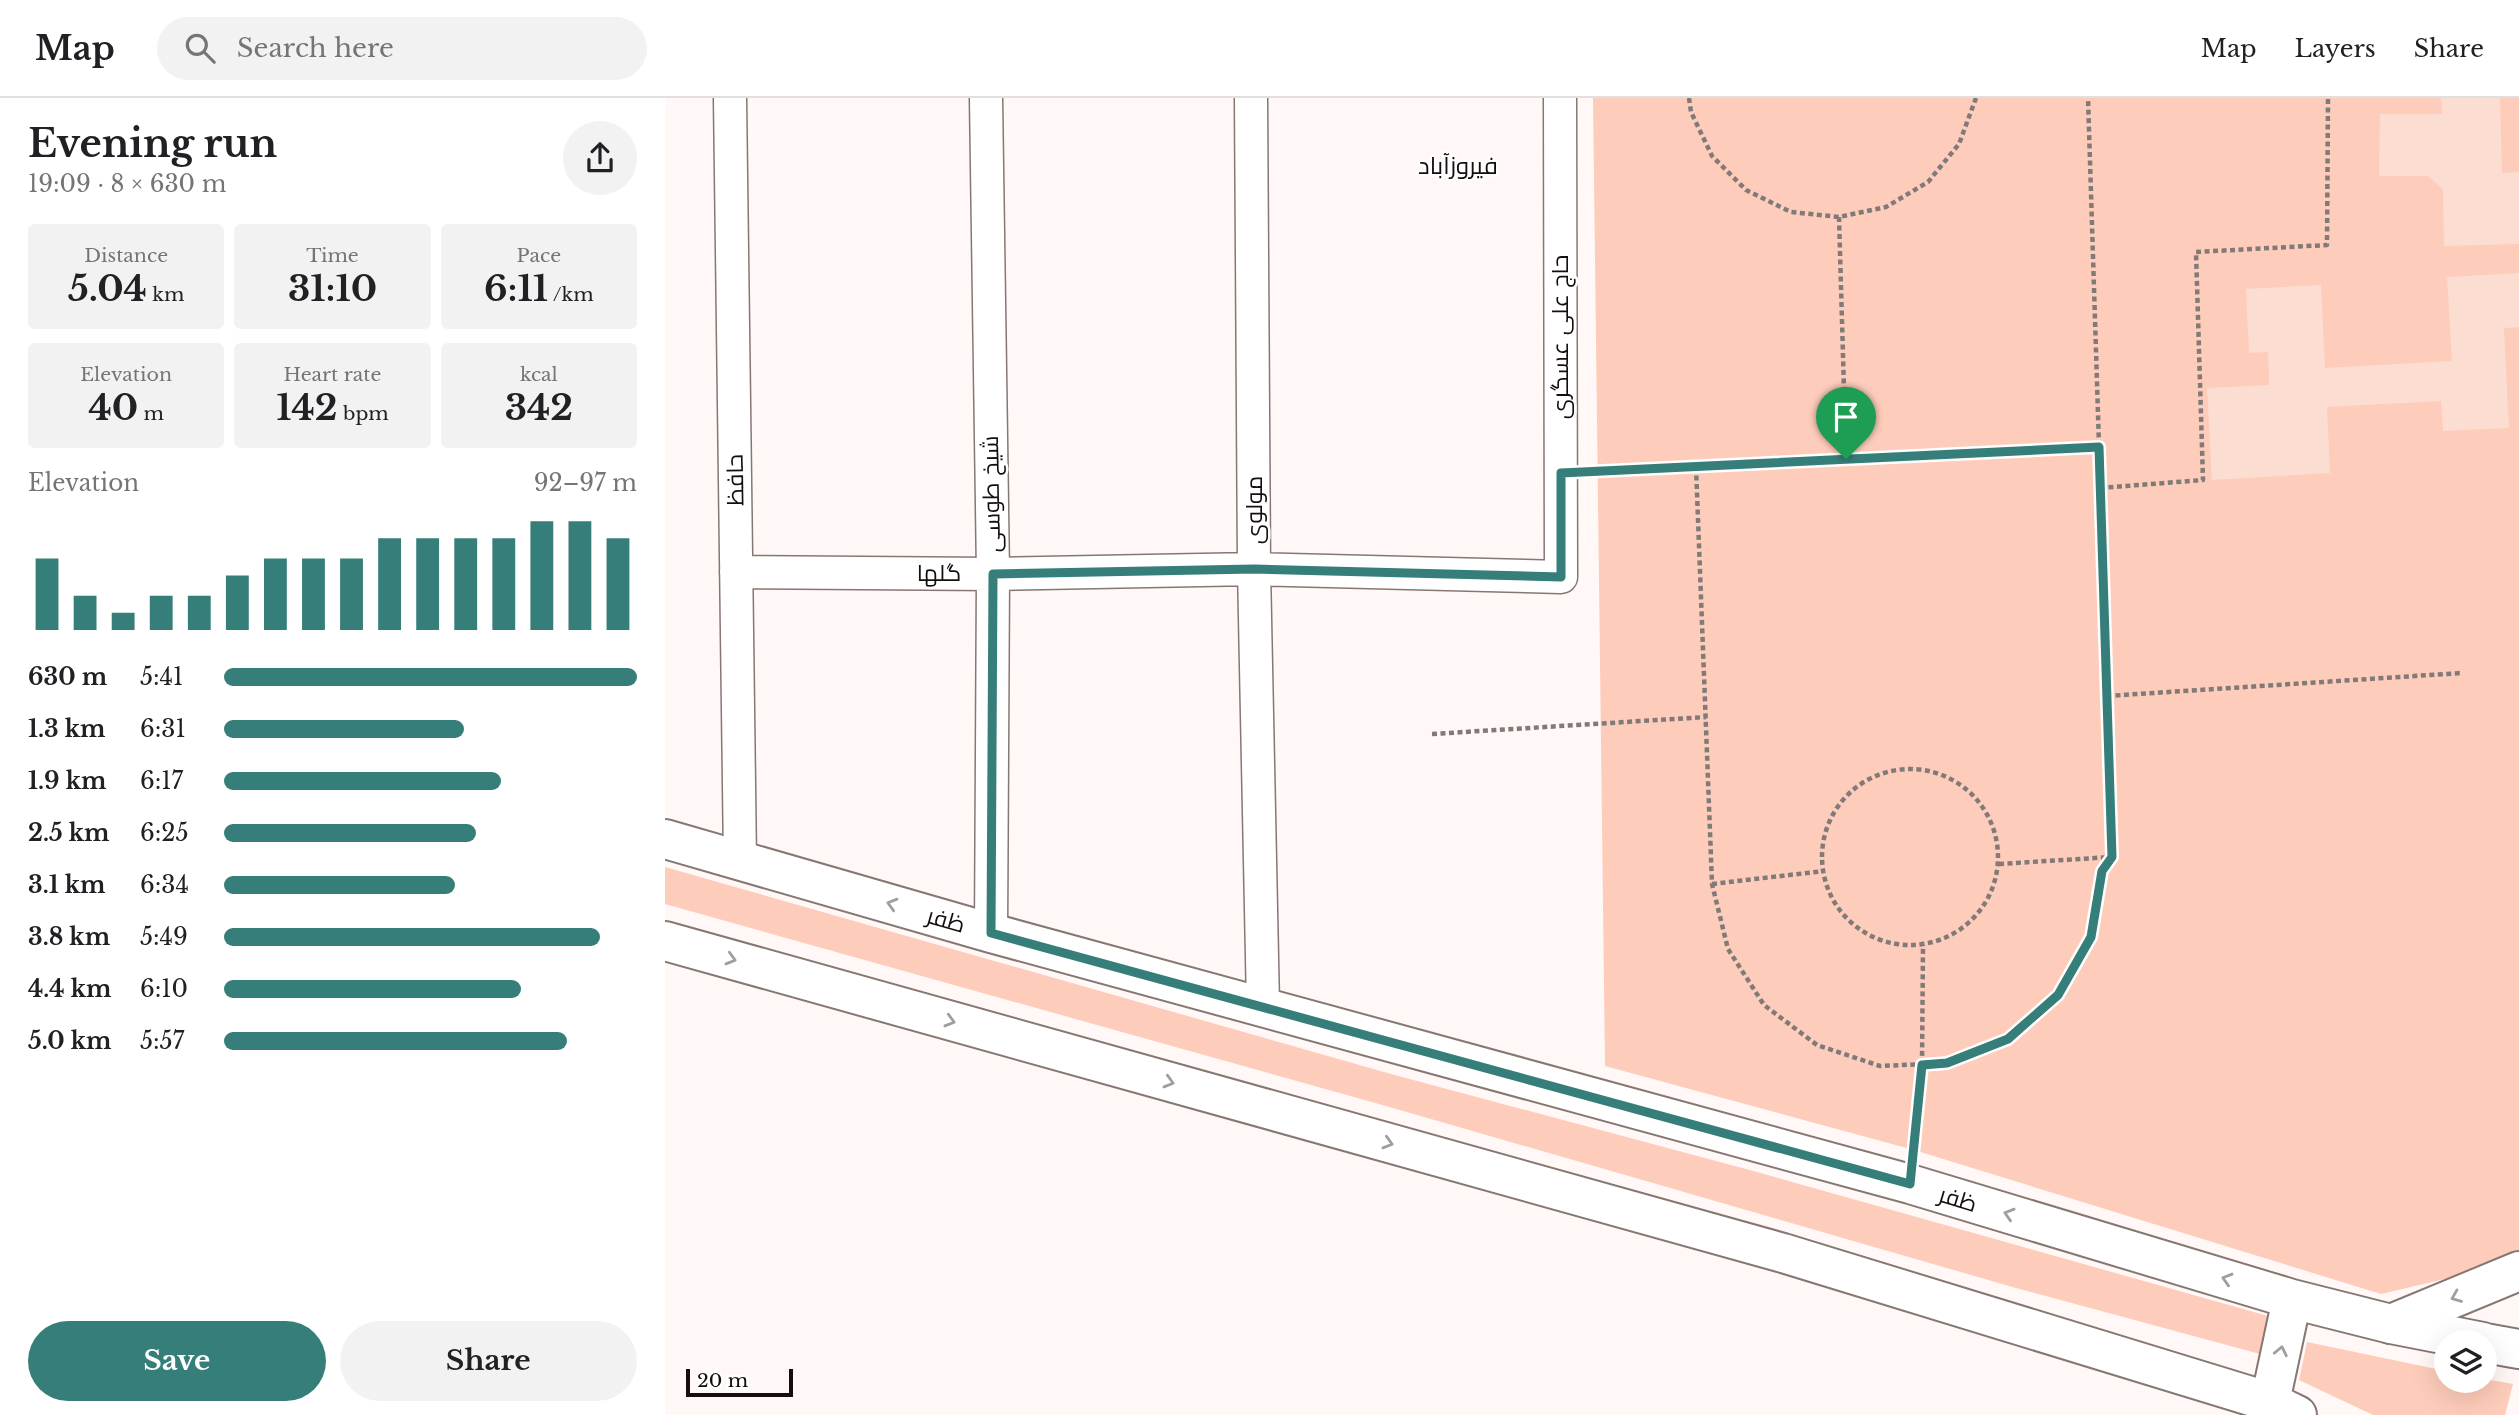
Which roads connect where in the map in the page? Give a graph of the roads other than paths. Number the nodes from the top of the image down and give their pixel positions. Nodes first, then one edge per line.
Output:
1 (730, 98) edge
2 (986, 98) edge
3 (1251, 98) edge
4 (1560, 98) edge
5 (1254, 569) junction
6 (736, 572) junction
7 (993, 574) junction
8 (1561, 577) joint
9 (665, 839) edge
10 (740, 861) junction
11 (991, 933) junction
12 (665, 941) edge
13 (1263, 1006) junction
14 (2519, 1271) edge
15 (2292, 1299) junction
16 (2391, 1324) junction
17 (2434, 1333) edge
18 (2497, 1345) edge
19 (2519, 1349) edge
20 (2283, 1409) edge

1 - 6 street, حافظ
2 - 7 street, شیخ طوسی
3 - 5 street, مولوی
4 - 8 street, حاج علی عسگری
5 - 7 street, گلها
5 - 8 street, گلها
5 - 13 street, مولوی
6 - 7 street, گلها
6 - 10 street, حافظ
7 - 11 street, شیخ طوسی
9 - 10 street, ظفر
11 -> 10 street, ظفر
11 - 13 street, ظفر
12 -> 20 street
15 -> 13 street, ظفر
14 -> 16 street
15 - 16 street, ظفر
20 -> 15 street
16 - 17 street, ظفر
18 - 19 street, ظفر

